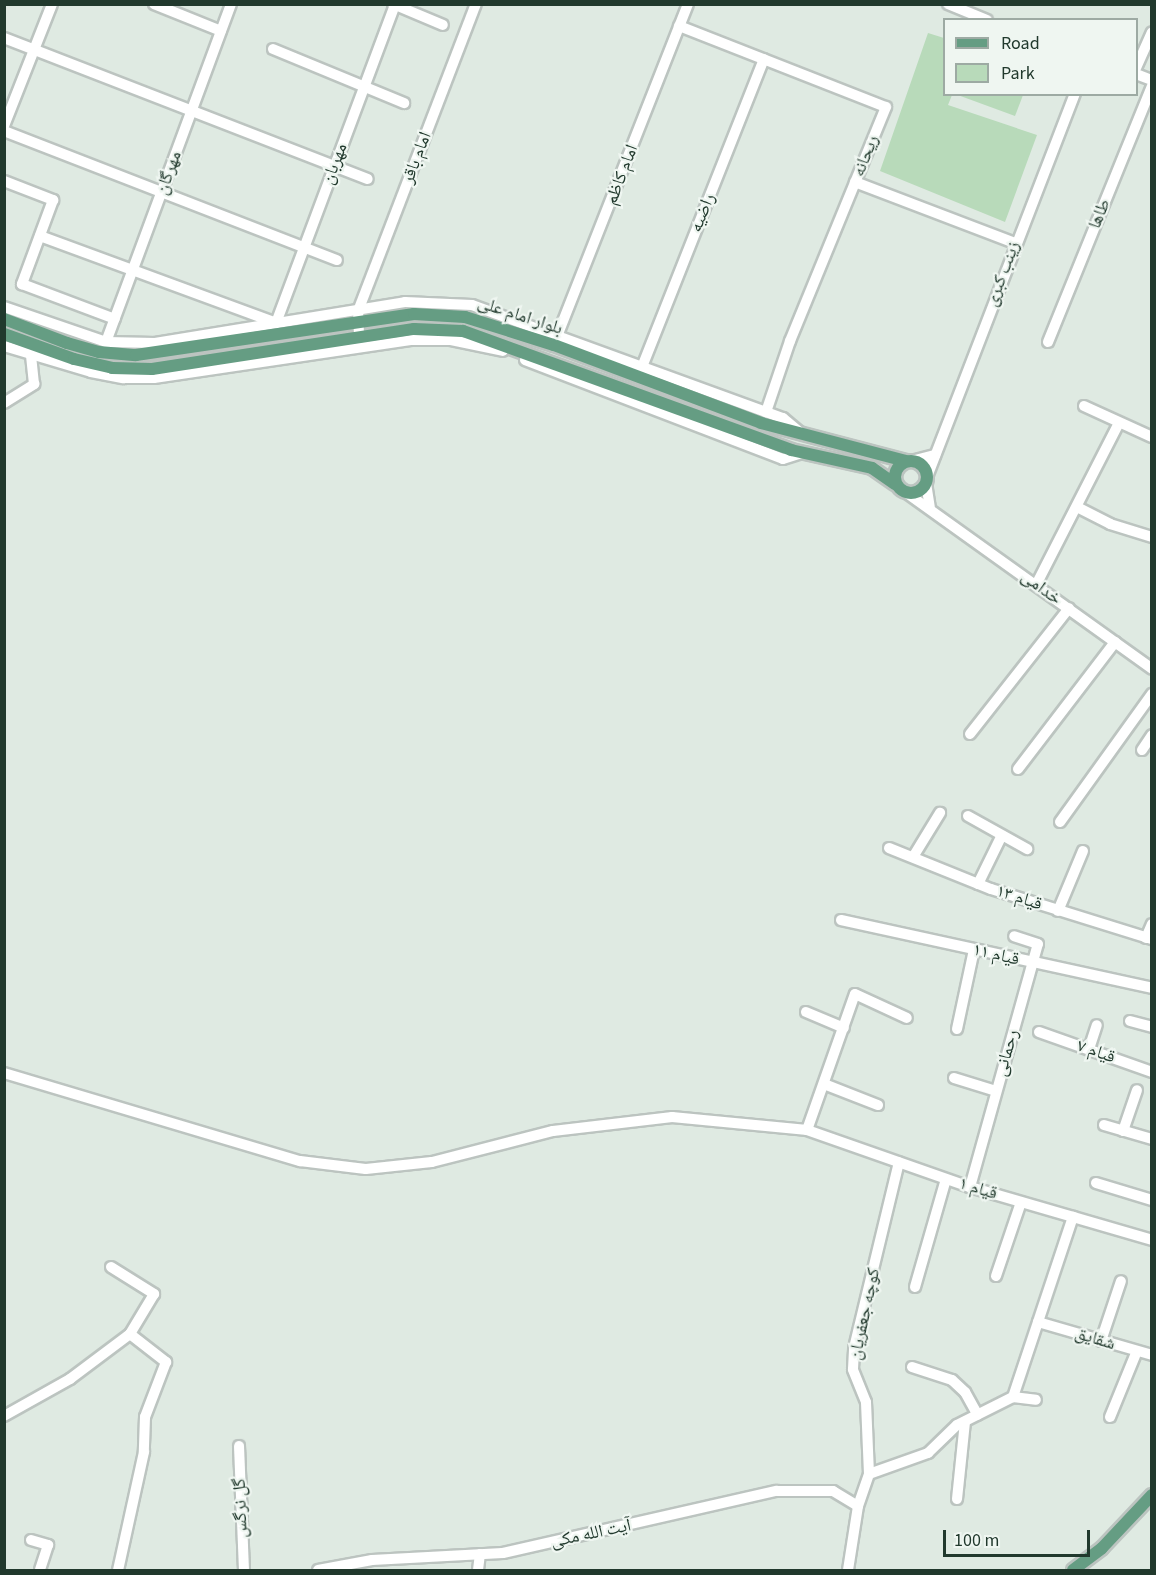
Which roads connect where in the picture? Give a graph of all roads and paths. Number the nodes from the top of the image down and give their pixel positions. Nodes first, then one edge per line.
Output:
1 (52, 4) edge
2 (154, 4) edge
3 (231, 4) edge
4 (477, 4) edge
5 (688, 4) edge
6 (948, 4) edge
7 (394, 5) edge
8 (982, 18) edge
9 (443, 25) dead end
10 (679, 26) junction
11 (221, 31) junction
12 (1152, 32) edge
13 (4, 38) edge
14 (273, 49) dead end
15 (34, 50) junction
16 (764, 58) junction
17 (1138, 66) edge
18 (1138, 74) edge
19 (1152, 80) edge
20 (1152, 86) edge
21 (364, 87) junction
22 (1074, 96) edge
23 (404, 103) dead end
24 (192, 111) junction
25 (4, 126) edge
26 (4, 131) edge
27 (334, 166) junction
28 (368, 179) dead end
29 (4, 181) edge
30 (855, 182) junction
31 (162, 192) junction
32 (40, 236) junction
33 (1015, 243) junction
34 (304, 247) junction
35 (337, 260) dead end
36 (133, 271) junction
37 (4, 307) edge
38 (358, 317) junction
39 (4, 319) edge
40 (115, 319) junction
41 (276, 323) junction
42 (4, 334) edge
43 (359, 336) junction
44 (556, 340) junction
45 (106, 342) junction
46 (1048, 342) dead end
47 (4, 346) edge
48 (31, 356) junction
49 (552, 366) junction
50 (642, 367) junction
51 (4, 404) edge
52 (1084, 406) dead end
53 (766, 412) junction
54 (1119, 423) junction
55 (806, 437) junction
56 (1152, 437) edge
57 (801, 453) junction
58 (935, 454) junction
59 (908, 461) junction
60 (927, 480) junction
61 (895, 484) junction
62 (908, 494) junction
63 (930, 507) junction
64 (1077, 507) junction
65 (1152, 537) edge
66 (1035, 585) junction
67 (1069, 608) junction
68 (1116, 642) junction
69 (1152, 669) edge
70 (1152, 694) edge
71 (970, 734) dead end
72 (1152, 735) edge
73 (1142, 750) dead end
74 (1018, 769) dead end
75 (940, 813) dead end
76 (968, 816) dead end
77 (1060, 822) dead end
78 (1001, 837) junction
79 (890, 848) dead end
80 (1027, 849) dead end
81 (1083, 850) dead end
82 (913, 857) junction
83 (978, 884) junction
84 (1058, 911) junction
85 (841, 920) dead end
86 (1152, 924) edge
87 (1014, 936) dead end
88 (1149, 939) edge
89 (974, 950) junction
90 (1033, 963) junction
91 (1152, 988) edge
92 (806, 1012) dead end
93 (907, 1018) dead end
94 (1130, 1022) dead end
95 (1097, 1025) dead end
96 (1152, 1027) edge
97 (844, 1028) junction
98 (957, 1029) dead end
99 (1039, 1032) dead end
100 (1089, 1049) junction
101 (1152, 1072) edge
102 (4, 1073) edge
103 (954, 1078) dead end
104 (824, 1084) junction
105 (1137, 1090) dead end
106 (996, 1091) junction
107 (878, 1105) dead end
108 (1104, 1125) dead end
109 (807, 1130) junction
110 (1123, 1131) junction
111 (1152, 1139) edge
112 (899, 1162) junction
113 (946, 1179) junction
114 (1096, 1183) dead end
115 (970, 1187) junction
116 (1152, 1200) edge
117 (1021, 1202) junction
118 (1073, 1217) junction
119 (1152, 1240) edge
120 (111, 1267) dead end
121 (996, 1276) dead end
122 (1121, 1281) dead end
123 (915, 1287) dead end
124 (1038, 1322) junction
125 (130, 1334) junction
126 (1101, 1341) junction
127 (1137, 1352) junction
128 (1152, 1355) edge
129 (912, 1367) dead end
130 (1013, 1397) junction
131 (1036, 1400) dead end
132 (978, 1415) junction
133 (4, 1416) edge
134 (1110, 1417) dead end
135 (965, 1421) junction
136 (239, 1446) dead end
137 (869, 1474) junction
138 (1152, 1495) edge
139 (957, 1499) dead end
140 (858, 1506) junction
141 (31, 1539) dead end
142 (480, 1554) junction
143 (40, 1570) edge
144 (118, 1570) edge
145 (243, 1570) edge
146 (318, 1570) edge
147 (478, 1570) edge
148 (848, 1570) edge
149 (1072, 1570) edge

1 - 15 street
2 - 11 street
3 - 11 street, مهرگان
4 - 38 street, امام باقر
5 - 10 street, امام کاظم
6 - 8 street
7 - 9 street
7 - 21 street, مهربان
10 - 16 street, ریحانه
10 - 44 street, امام کاظم
11 - 24 street, مهرگان
12 - 17 street
13 - 15 street
14 - 21 street
15 - 24 street
15 - 25 street
16 - 30 street, ریحانه
16 - 50 street, راضیه
18 - 19 street
20 - 46 street, طاها
21 - 23 street
21 - 27 street, مهربان
22 - 33 street, زینب کبری
24 - 27 street
24 - 31 street, مهرگان
26 - 31 street
27 - 28 street
27 - 34 street, مهربان
29 - 32 street
30 - 33 street
30 - 53 street, ریحانه
31 - 34 street
31 - 36 street, مهرگان
32 - 36 street
32 - 40 street
33 - 58 street, زینب کبری
34 - 35 street
34 - 41 street, مهربان
36 - 40 street, مهرگان
36 - 41 street
37 - 45 street
38 - 39 main road, بلوار امام علی
38 - 41 street
38 - 43 street
38 - 44 main road, بلوار امام علی
40 - 45 street, مهرگان
41 - 45 street
42 - 43 main road, بلوار امام علی
43 - 49 main road, بلوار امام علی
44 - 50 street
44 - 55 main road, بلوار امام علی
47 - 48 street
48 - 49 street
48 - 51 street
49 - 57 main road, بلوار امام علی
50 - 53 street
52 - 54 street
53 - 55 street
54 - 56 street
54 - 64 street
55 - 57 main road
55 - 59 main road, بلوار امام علی
57 - 61 main road, بلوار امام علی
58 - 59 street
58 - 60 street, زینب کبری
59 - 60 main road
59 - 61 main road
60 - 62 main road
60 - 63 street
61 - 62 main road
62 - 63 street, خدامی
63 - 66 street, خدامی
64 - 65 street
64 - 66 street
66 - 67 street, خدامی
67 - 68 street, خدامی
67 - 71 street
68 - 69 street, خدامی
68 - 74 street
70 - 77 street
72 - 73 street
75 - 82 street
76 - 78 street
78 - 80 street
78 - 83 street
79 - 82 street, قیام ۱۳
81 - 84 street
82 - 83 street, قیام ۱۳
83 - 84 street, قیام ۱۳
84 - 88 street, قیام ۱۳
85 - 89 street, قیام ۱۱
86 - 88 street
87 - 90 street, رحمانی
89 - 90 street, قیام ۱۱
89 - 98 street
90 - 91 street, قیام ۱۱
90 - 106 street, رحمانی
92 - 97 street
93 - 97 street
94 - 96 street
95 - 100 street
97 - 104 street
99 - 100 street, قیام ۷
100 - 101 street, قیام ۷
102 - 109 street, قیام ۱
103 - 106 street
104 - 107 street
104 - 109 street
105 - 110 street
106 - 115 street, رحمانی
108 - 110 street
109 - 112 street, قیام ۱
110 - 111 street
112 - 113 street, قیام ۱
112 - 137 street, کوچه جعفریان
113 - 115 street, قیام ۱
113 - 123 street
114 - 116 street
115 - 117 street, قیام ۱
117 - 118 street, قیام ۱
117 - 121 street
118 - 119 street, قیام ۱
118 - 124 street
120 - 125 street
122 - 126 street
124 - 126 street, شقایق
124 - 130 street
125 - 133 street
125 - 144 street
126 - 127 street, شقایق
127 - 128 street, شقایق
127 - 134 street
129 - 132 street
130 - 131 street
130 - 132 street
132 - 135 street
135 - 137 street
135 - 139 street
136 - 145 street, گل نرگس
137 - 140 street, کوچه جعفریان
138 - 149 main road
140 - 142 street, آیت الله مکی
140 - 148 street, کوچه جعفریان
141 - 143 street
142 - 146 street, آیت الله مکی
142 - 147 street

